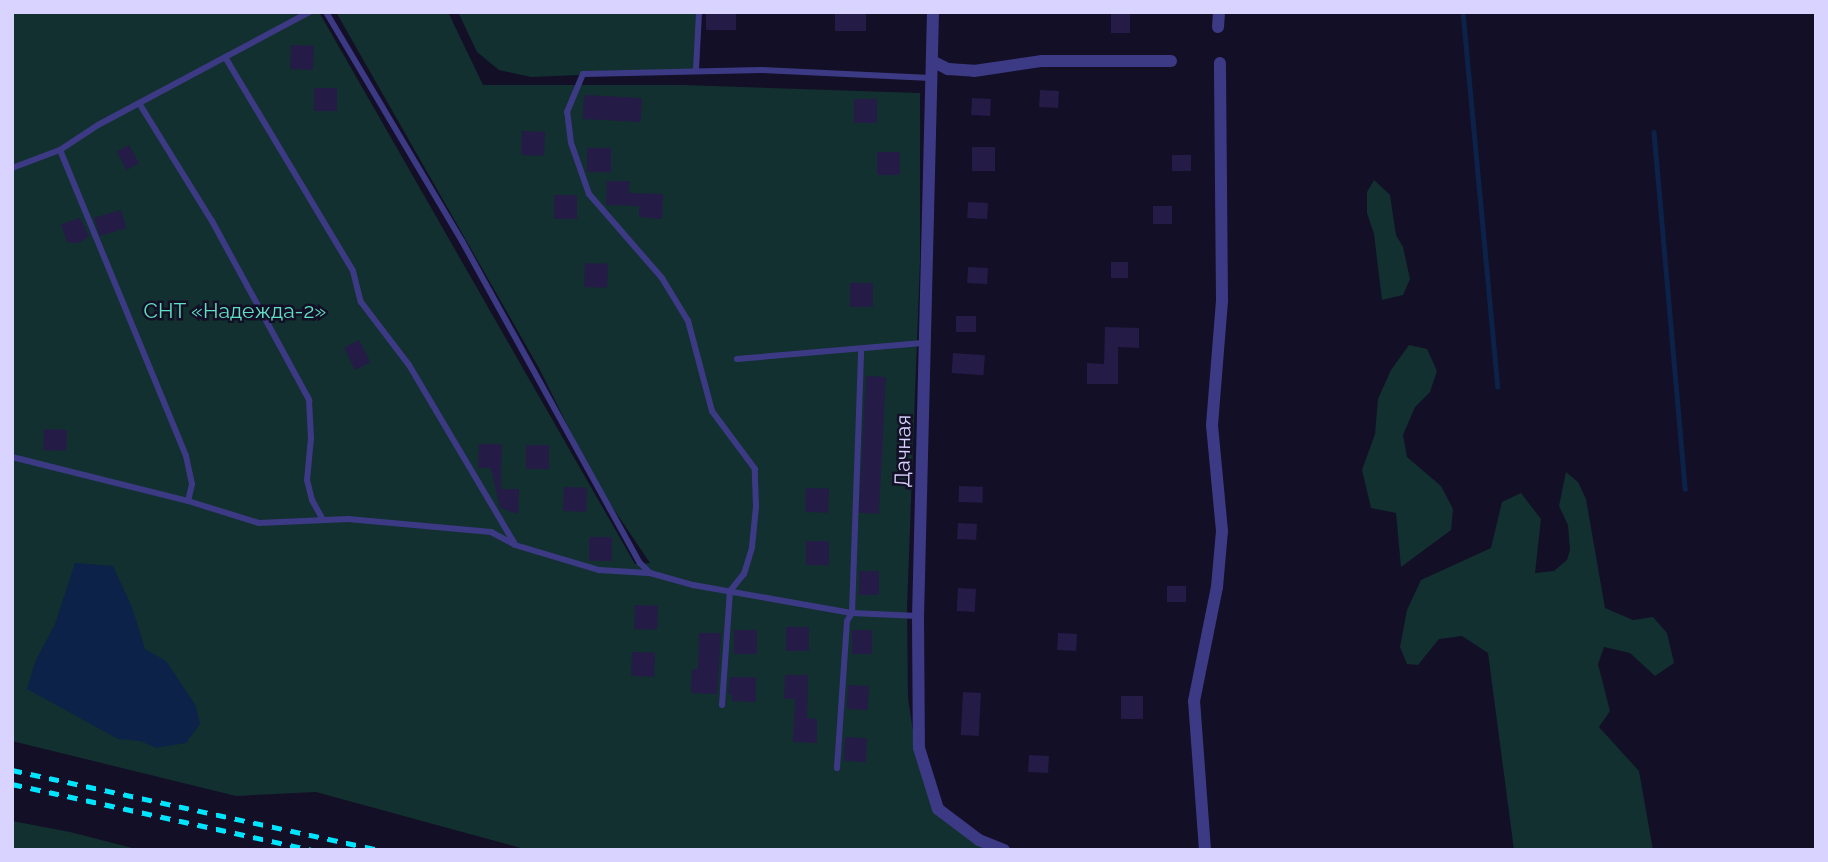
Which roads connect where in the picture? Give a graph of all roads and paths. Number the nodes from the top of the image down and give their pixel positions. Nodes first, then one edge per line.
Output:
1 (310, 12) edge
2 (326, 12) edge
3 (699, 12) edge
4 (933, 12) edge
5 (1219, 12) edge
6 (1218, 27) dead end
7 (225, 57) junction
8 (933, 61) junction
9 (1171, 61) dead end
10 (1220, 63) dead end
11 (696, 70) junction
12 (933, 78) joint
13 (139, 103) junction
14 (60, 150) junction
15 (12, 168) edge
16 (930, 342) junction
17 (861, 351) junction
18 (737, 359) dead end
19 (12, 457) edge
20 (188, 501) junction
21 (323, 520) junction
22 (515, 545) junction
23 (650, 573) junction
24 (730, 591) junction
25 (852, 613) junction
26 (918, 616) junction
27 (722, 705) dead end
28 (837, 768) dead end
29 (1004, 850) edge
30 (1205, 850) edge

1 - 7 lane
2 - 23 lane
3 - 11 lane
4 - 8 street, Дачная
5 - 6 street
7 - 13 lane
7 - 22 lane
8 - 9 street
8 - 26 street, Дачная
10 - 30 street
11 - 12 lane
11 - 24 lane
12 - 16 street
13 - 14 lane
13 - 21 lane
14 - 15 lane
14 - 20 lane
16 - 17 lane
16 - 26 street
17 - 18 lane
17 - 25 lane
19 - 20 lane
20 - 21 lane
21 - 22 lane
22 - 23 lane
23 - 24 lane
24 - 25 lane
24 - 27 lane
25 - 26 lane
25 - 28 lane
26 - 29 street

